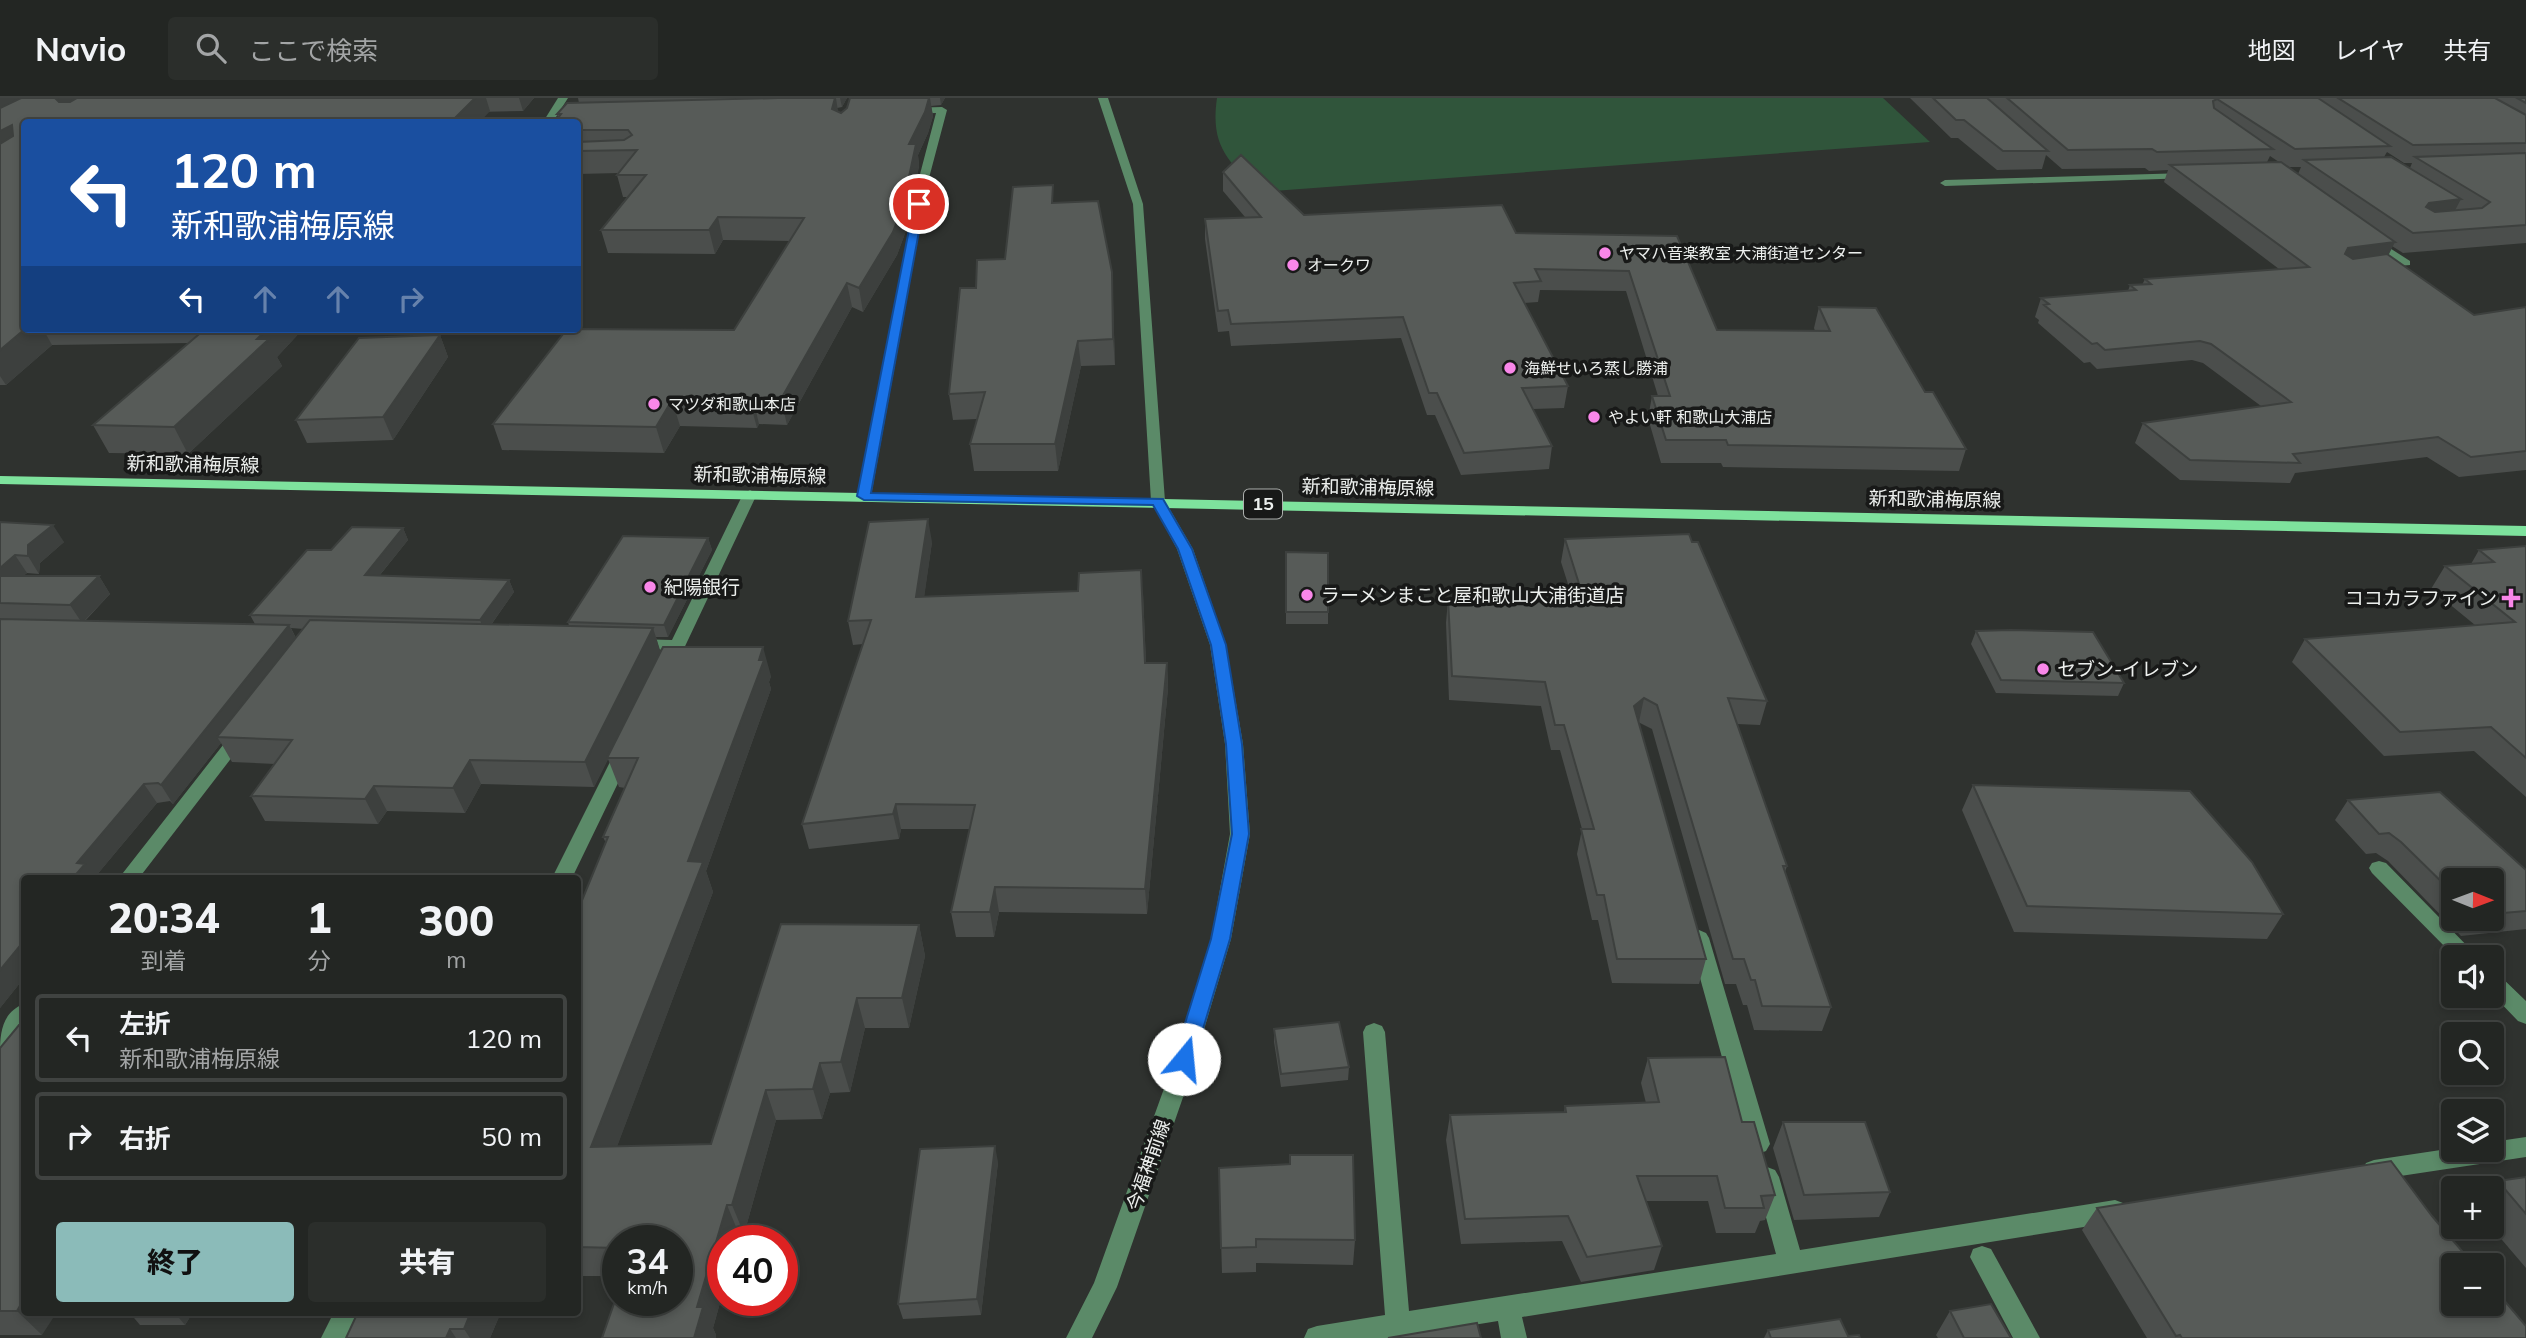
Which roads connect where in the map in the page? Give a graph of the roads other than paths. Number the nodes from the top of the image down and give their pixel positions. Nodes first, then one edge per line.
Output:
1 (563, 98) edge
2 (1103, 98) edge
3 (902, 111) edge
4 (550, 119) edge
5 (581, 119) edge
6 (590, 119) edge
7 (2053, 170) dead end
8 (2197, 176) edge
9 (2063, 179) junction
10 (1945, 183) dead end
11 (2363, 233) edge
12 (2368, 267) edge
13 (0, 480) edge
14 (750, 494) junction
15 (864, 496) junction
16 (1158, 501) junction
17 (2526, 531) edge
18 (622, 644) edge
19 (677, 645) junction
20 (665, 670) edge
21 (252, 720) edge
22 (635, 731) edge
23 (2379, 868) dead end
24 (131, 875) edge
25 (563, 875) edge
26 (1693, 916) edge
27 (2456, 945) edge
28 (2504, 993) edge
29 (2526, 1015) edge
30 (21, 1017) edge
31 (1374, 1032) dead end
32 (0, 1044) edge
33 (2526, 1147) edge
34 (2349, 1174) edge
35 (2131, 1208) edge
36 (1982, 1257) dead end
37 (1791, 1262) junction
38 (1507, 1307) junction
39 (345, 1316) edge
40 (1398, 1325) junction
41 (334, 1338) edge
42 (1079, 1338) edge
43 (1317, 1338) edge
44 (1514, 1338) edge
45 (2027, 1338) edge

1 - 4 street
2 - 16 street
3 - 15 street
5 - 6 street
7 - 9 street
8 - 9 street
9 - 10 street
11 - 12 street
13 - 14 main road, 新和歌浦梅原線 / 15
14 - 15 main road, 新和歌浦梅原線 / 15
14 - 19 street
15 - 16 main road, 新和歌浦梅原線 / 15
16 - 17 main road, 新和歌浦梅原線 / 15
16 - 42 street, 今福神前線
18 - 19 street
19 - 20 street
21 - 24 street
22 - 25 street
23 - 27 street
26 - 37 street
28 - 29 street
30 - 32 street
31 - 40 street
33 - 34 street
35 - 37 street
36 - 45 street
37 - 38 street
38 - 40 street
38 - 44 street
39 - 41 street
40 - 43 street

